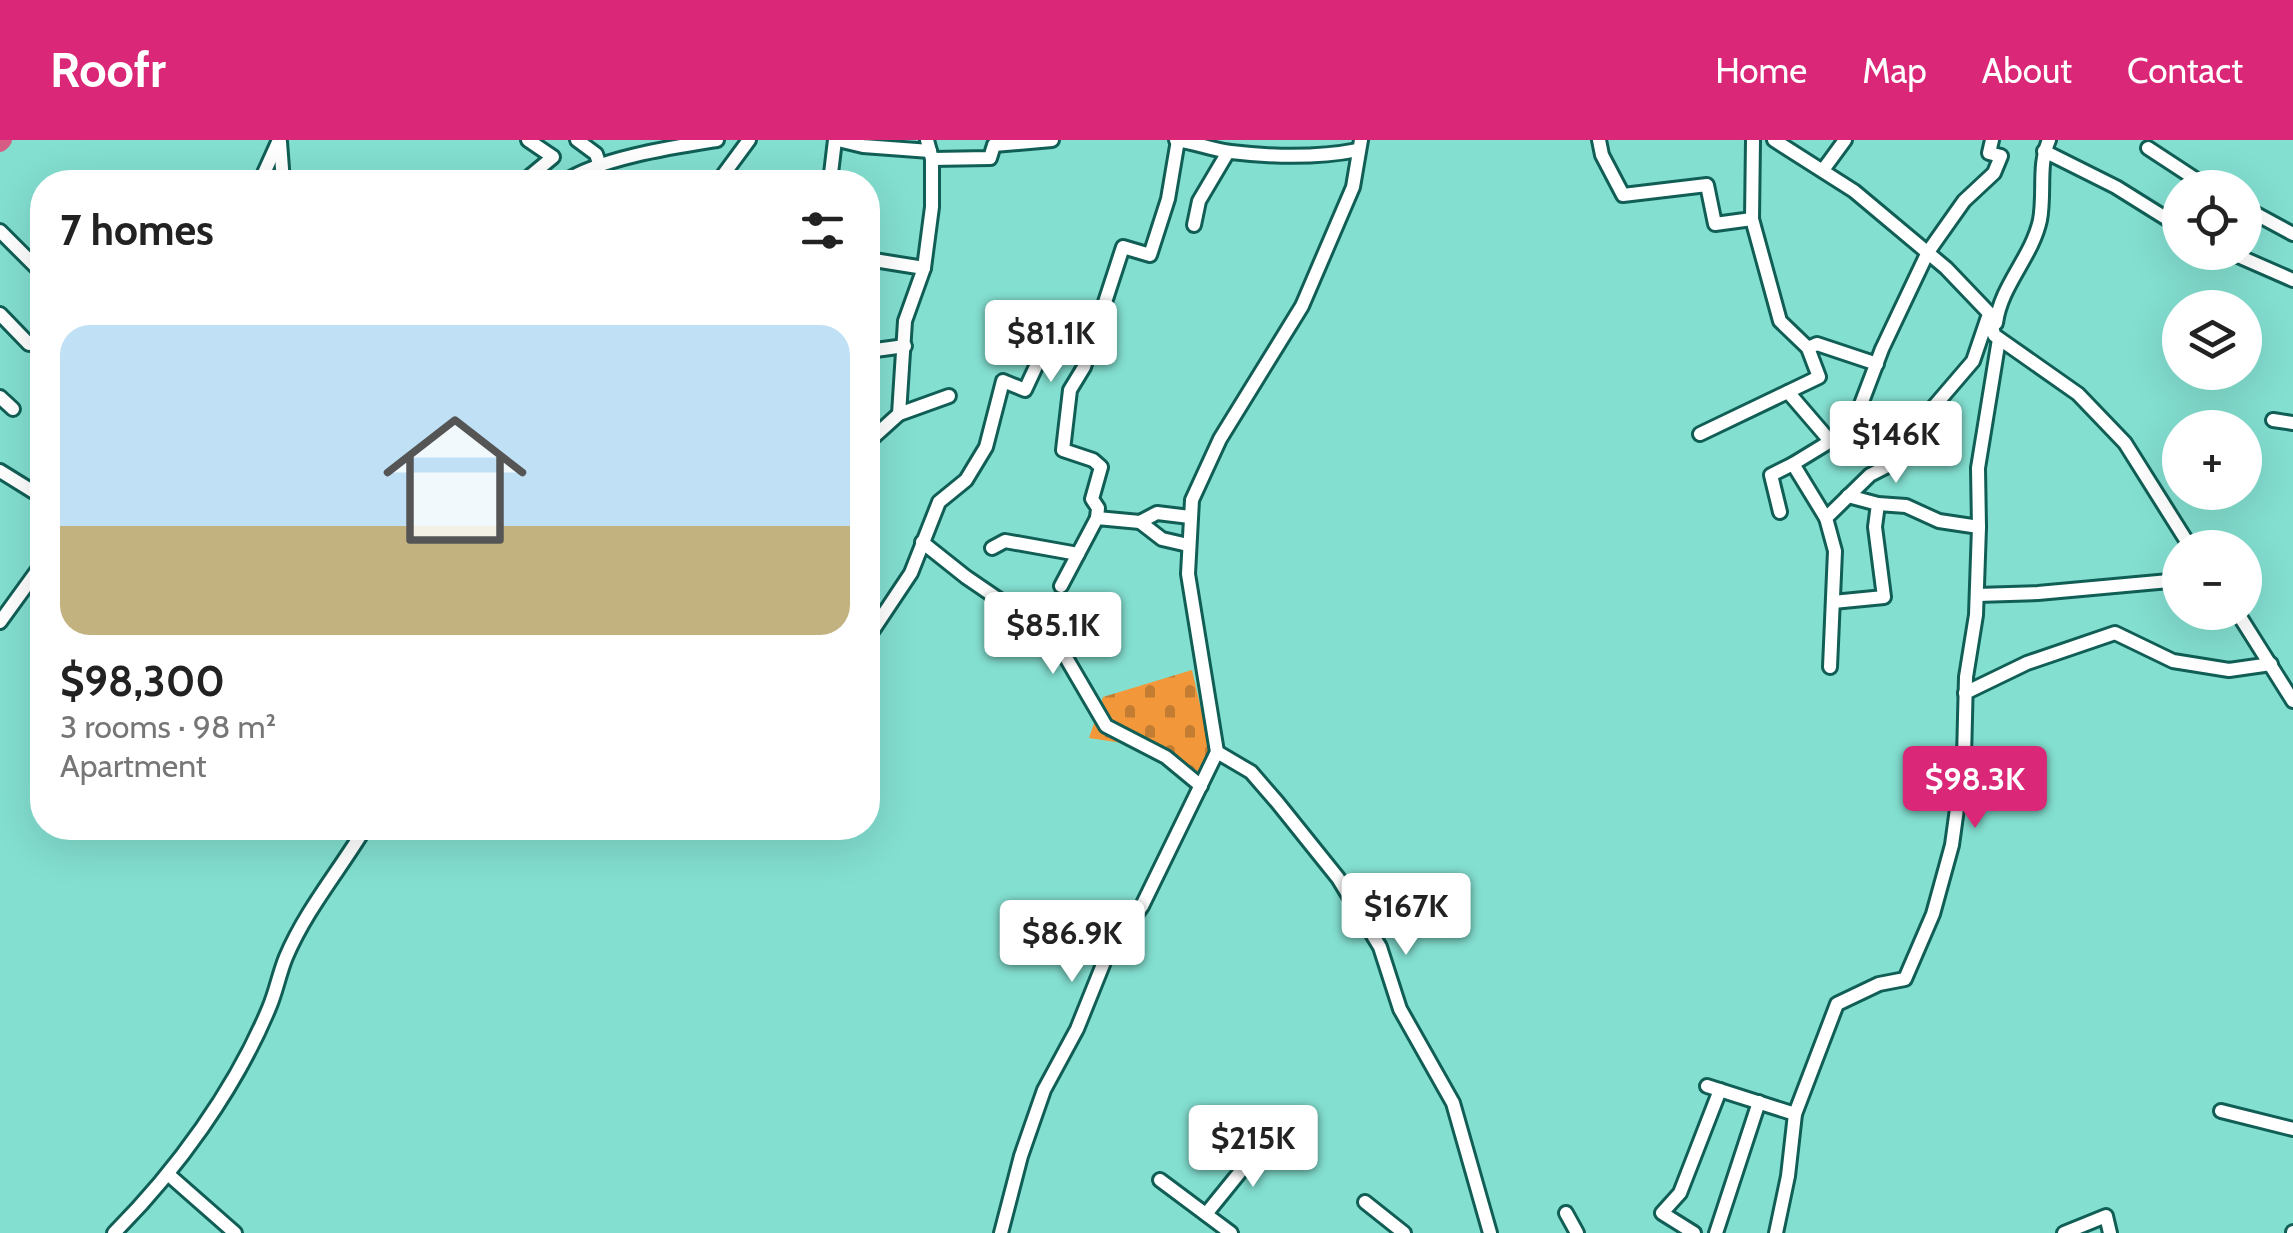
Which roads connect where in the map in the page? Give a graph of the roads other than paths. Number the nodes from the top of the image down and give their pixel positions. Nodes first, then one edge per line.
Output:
1 (280, 140) edge
2 (528, 140) edge
3 (578, 140) edge
4 (716, 140) edge
5 (749, 140) edge
6 (836, 140) edge
7 (1052, 140) edge
8 (1177, 140) edge
9 (1599, 140) edge
10 (1753, 140) edge
11 (1774, 140) edge
12 (1845, 140) edge
13 (1992, 140) edge
14 (1187, 141) edge
15 (1360, 145) edge
16 (2046, 146) edge
17 (2148, 148) dead end
18 (930, 150) edge
19 (1228, 152) junction
20 (600, 166) junction
21 (266, 170) edge
22 (282, 170) edge
23 (537, 170) edge
24 (587, 170) edge
25 (727, 170) edge
26 (832, 170) edge
27 (1824, 170) junction
28 (2182, 170) edge
29 (2162, 216) edge
30 (2262, 217) edge
31 (2293, 217) edge
32 (1752, 219) junction
33 (1194, 225) dead end
34 (0, 231) edge
35 (2290, 232) edge
36 (1928, 252) junction
37 (880, 260) edge
38 (30, 261) edge
39 (2262, 266) edge
40 (924, 268) junction
41 (2293, 280) edge
42 (0, 314) edge
43 (1990, 314) junction
44 (1094, 336) junction
45 (1996, 337) junction
46 (30, 344) dead end
47 (906, 346) junction
48 (1808, 348) junction
49 (880, 350) edge
50 (1877, 364) junction
51 (1788, 392) junction
52 (0, 396) edge
53 (949, 396) dead end
54 (13, 409) dead end
55 (899, 414) junction
56 (2274, 420) dead end
57 (2293, 424) edge
58 (880, 431) edge
59 (1700, 434) dead end
60 (1832, 442) junction
61 (1794, 464) junction
62 (0, 471) edge
63 (30, 489) edge
64 (1848, 496) junction
65 (1878, 504) junction
66 (1780, 512) dead end
67 (1097, 518) junction
68 (1190, 518) junction
69 (1826, 518) junction
70 (1140, 522) junction
71 (1978, 527) junction
72 (2180, 530) edge
73 (922, 542) junction
74 (1188, 546) junction
75 (992, 548) dead end
76 (1078, 554) junction
77 (30, 581) edge
78 (2162, 582) edge
79 (1061, 586) dead end
80 (1977, 595) junction
81 (1833, 602) junction
82 (880, 620) edge
83 (0, 622) edge
84 (2249, 630) edge
85 (2271, 664) junction
86 (1830, 668) dead end
87 (1965, 693) junction
88 (2293, 701) edge
89 (1217, 752) junction
90 (1201, 786) junction
91 (358, 840) edge
92 (1759, 1102) junction
93 (2221, 1111) dead end
94 (1795, 1114) junction
95 (2293, 1129) edge
96 (1266, 1140) dead end
97 (169, 1175) junction
98 (1160, 1180) dead end
99 (1366, 1202) dead end
100 (1566, 1213) dead end
101 (1206, 1214) junction
102 (114, 1233) edge
103 (235, 1233) edge
104 (1001, 1233) edge
105 (1231, 1233) edge
106 (1404, 1233) edge
107 (1490, 1233) edge
108 (1577, 1233) edge
109 (1694, 1233) edge
110 (1716, 1233) edge
111 (1776, 1233) edge
112 (2064, 1233) edge
113 (2110, 1233) edge

1 - 21 street
1 - 22 street
2 - 23 street
3 - 20 street
4 - 20 street
5 - 25 street
6 - 18 street
6 - 26 street
7 - 18 street
8 - 14 street
8 - 44 street
9 - 32 street
10 - 32 street
11 - 27 street
12 - 27 street
13 - 36 street
14 - 19 street
15 - 19 street
15 - 68 street
16 - 29 street
16 - 45 street
17 - 28 street
18 - 40 street
19 - 33 street
20 - 24 street
27 - 36 street
30 - 35 street
31 - 35 street
32 - 48 street
34 - 38 street
36 - 43 street
36 - 50 street
37 - 40 street
39 - 41 street
40 - 47 street
42 - 46 street
43 - 45 street
43 - 64 street
44 - 67 street
44 - 73 street
45 - 71 street
45 - 72 street
47 - 49 street
47 - 55 street
48 - 50 street
48 - 51 street
50 - 60 street
51 - 59 street
51 - 60 street
52 - 54 street
53 - 55 street
55 - 58 street
56 - 57 street
60 - 61 street
61 - 66 street
61 - 69 street
62 - 63 street
64 - 65 street
64 - 69 street
65 - 71 street
65 - 81 street
67 - 70 street
67 - 76 street
68 - 70 street
68 - 74 street
69 - 81 street
70 - 74 street
71 - 80 street
73 - 82 street
73 - 90 street
74 - 89 street
75 - 76 street
76 - 79 street
77 - 83 street
78 - 80 street
80 - 87 street
81 - 86 street
84 - 85 street
85 - 87 street
85 - 88 street
87 - 94 street
89 - 90 street
89 - 107 street
90 - 104 street
91 - 97 street
92 - 94 street
92 - 109 street
92 - 110 street
93 - 95 street
94 - 111 street
96 - 101 street
97 - 102 street
97 - 103 street
98 - 101 street
99 - 106 street
100 - 108 street
101 - 105 street
112 - 113 street

